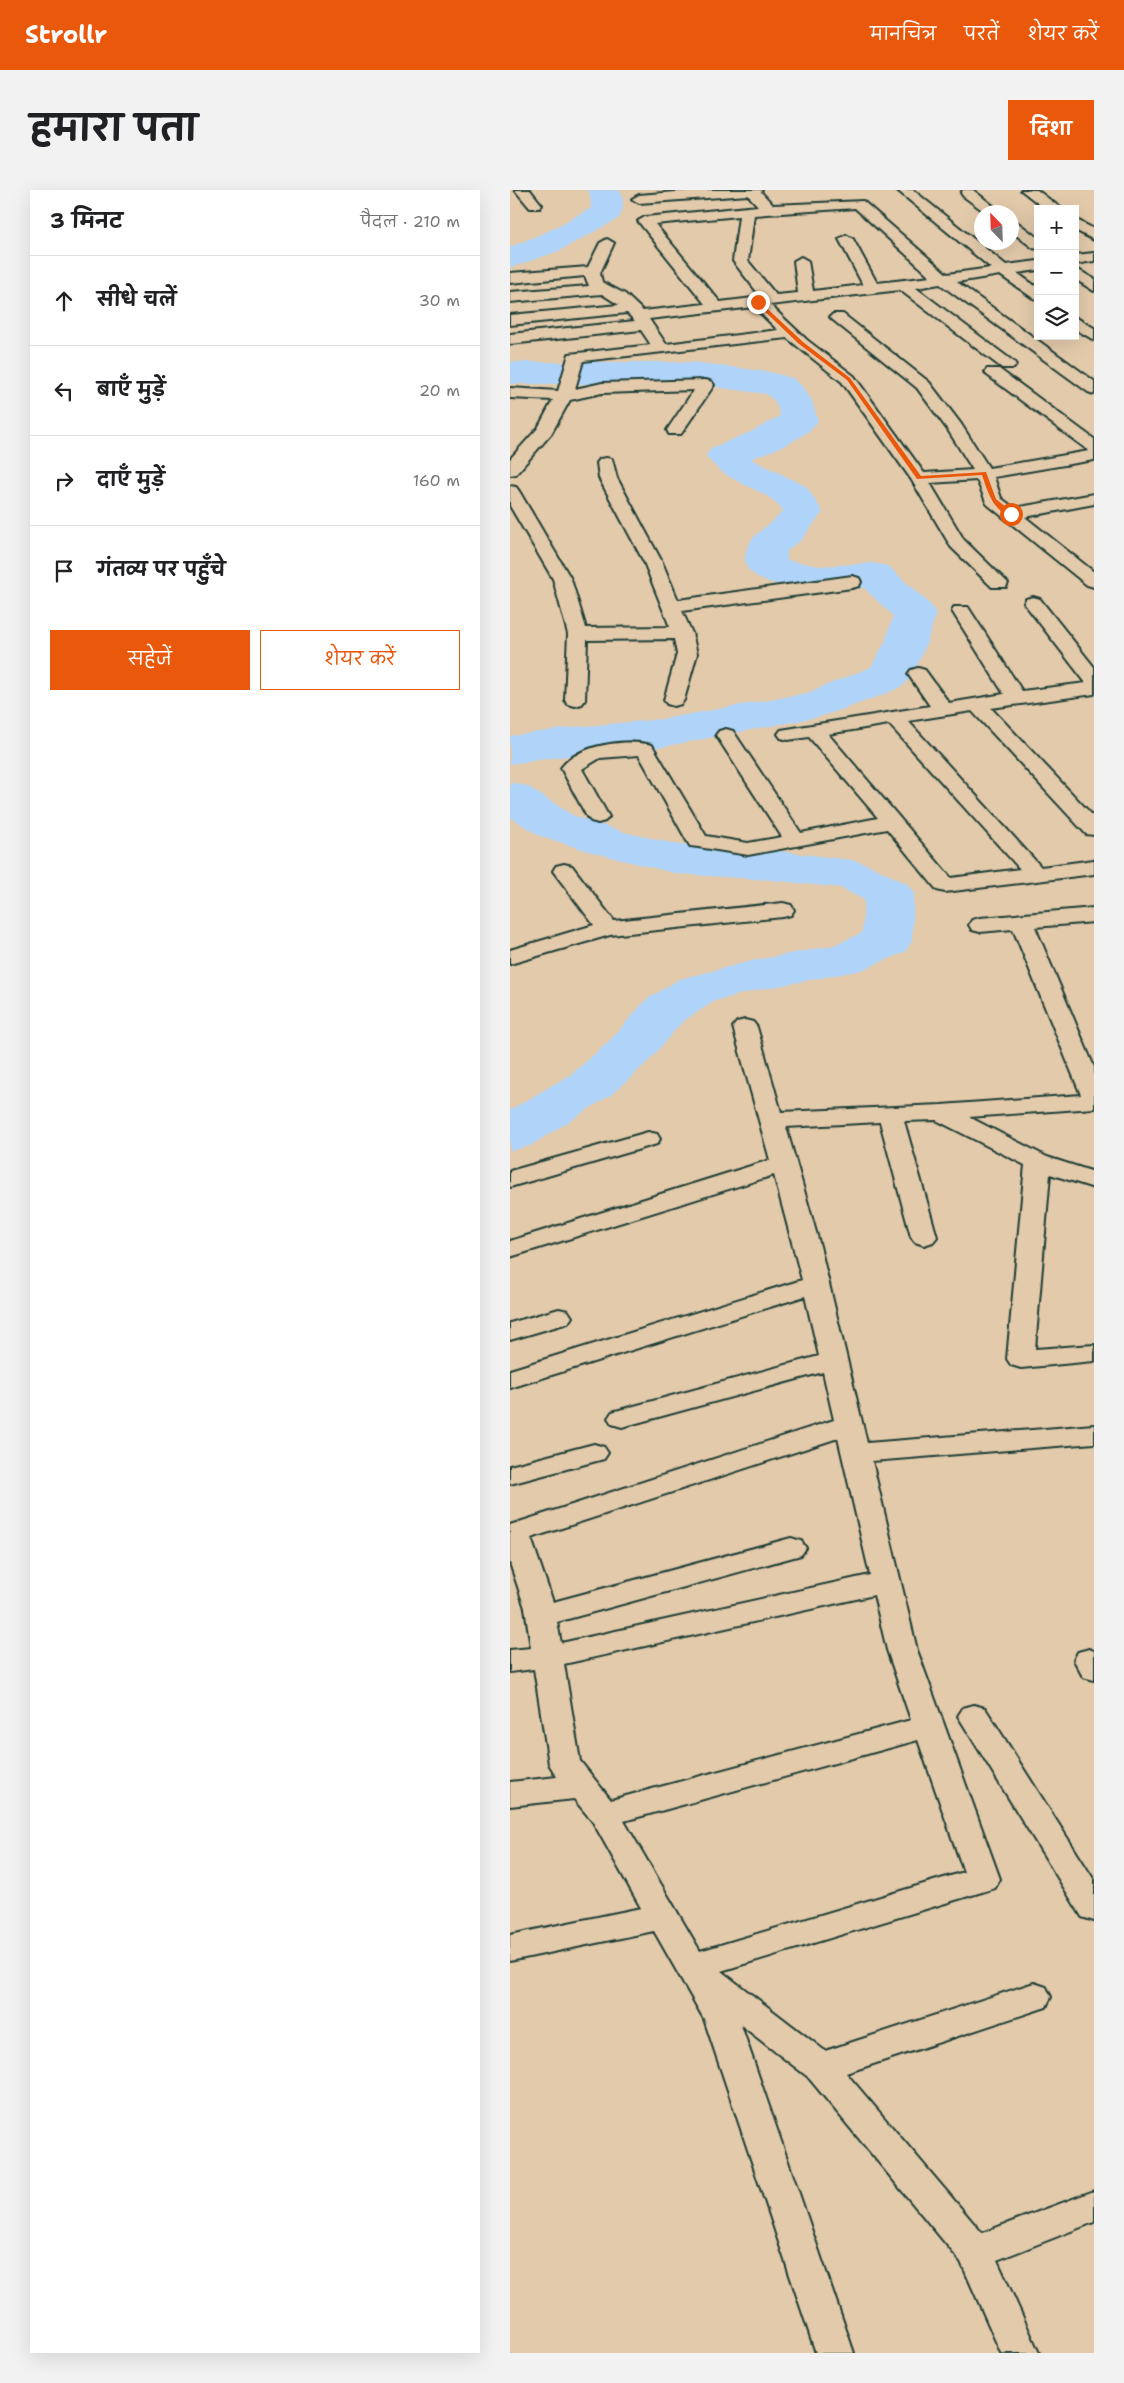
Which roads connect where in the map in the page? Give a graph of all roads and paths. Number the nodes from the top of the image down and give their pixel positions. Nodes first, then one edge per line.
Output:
1 (522, 190) edge
2 (751, 190) edge
3 (756, 190) edge
4 (904, 190) edge
5 (1028, 190) edge
6 (968, 193) dead end
7 (639, 199) dead end
8 (535, 205) dead end
9 (984, 205) edge
10 (1049, 205) edge
11 (769, 209) junction
12 (747, 211) junction
13 (1079, 226) edge
14 (1019, 230) edge
15 (1094, 236) edge
16 (846, 239) dead end
17 (1034, 242) edge
18 (607, 243) dead end
19 (1093, 258) edge
20 (1079, 260) edge
21 (801, 261) dead end
22 (1034, 266) edge
23 (1003, 270) junction
24 (593, 271) junction
25 (1079, 275) edge
26 (510, 278) edge
27 (943, 279) junction
28 (902, 284) junction
29 (1094, 286) edge
30 (872, 288) junction
31 (604, 289) junction
32 (1034, 292) edge
33 (806, 296) junction
34 (510, 298) edge
35 (765, 301) junction
36 (716, 307) junction
37 (638, 316) junction
38 (838, 317) dead end
39 (510, 320) edge
40 (1079, 325) edge
41 (790, 333) junction
42 (1094, 335) edge
43 (510, 339) edge
44 (662, 349) junction
45 (1008, 365) dead end
46 (993, 372) dead end
47 (1094, 389) edge
48 (510, 393) edge
49 (564, 396) junction
50 (537, 412) dead end
51 (555, 412) junction
52 (674, 430) dead end
53 (1094, 447) edge
54 (1094, 454) edge
55 (606, 463) dead end
56 (510, 470) edge
57 (984, 474) junction
58 (919, 478) junction
59 (510, 491) edge
60 (1091, 503) edge
61 (1011, 514) junction
62 (1094, 581) edge
63 (852, 582) dead end
64 (999, 583) dead end
65 (1033, 603) dead end
66 (671, 607) junction
67 (961, 611) dead end
68 (682, 633) junction
69 (578, 634) junction
70 (918, 674) dead end
71 (1094, 686) edge
72 (1016, 698) junction
73 (575, 700) dead end
74 (674, 700) dead end
75 (976, 704) junction
76 (943, 710) junction
77 (893, 717) junction
78 (814, 730) junction
79 (788, 734) dead end
80 (726, 735) dead end
81 (598, 817) dead end
82 (892, 822) junction
83 (1094, 829) edge
84 (795, 841) junction
85 (1094, 867) edge
86 (564, 871) dead end
87 (1035, 873) junction
88 (783, 910) dead end
89 (1086, 916) edge
90 (1021, 921) junction
91 (980, 925) dead end
92 (608, 928) junction
93 (1094, 934) edge
94 (510, 957) edge
95 (745, 1027) dead end
96 (1094, 1096) edge
97 (1094, 1101) edge
98 (940, 1112) junction
99 (890, 1114) junction
100 (770, 1120) junction
101 (648, 1139) dead end
102 (1038, 1162) junction
103 (783, 1164) junction
104 (510, 1179) edge
105 (1094, 1180) edge
106 (924, 1237) dead end
107 (510, 1249) edge
108 (816, 1284) junction
109 (559, 1317) dead end
110 (510, 1332) edge
111 (1094, 1353) edge
112 (835, 1360) junction
113 (510, 1379) edge
114 (622, 1418) dead end
115 (850, 1424) junction
116 (1094, 1434) edge
117 (594, 1453) dead end
118 (857, 1453) junction
119 (510, 1475) edge
120 (512, 1534) edge
121 (791, 1548) dead end
122 (886, 1582) junction
123 (541, 1616) junction
124 (548, 1657) junction
125 (510, 1661) edge
126 (974, 1716) dead end
127 (930, 1726) junction
128 (582, 1786) junction
129 (510, 1794) edge
130 (604, 1814) junction
131 (1094, 1908) edge
132 (663, 1916) junction
133 (510, 1948) edge
134 (692, 1967) junction
135 (1034, 1997) dead end
136 (820, 2067) junction
137 (1094, 2206) edge
138 (975, 2252) junction
139 (835, 2353) edge
140 (1020, 2353) edge

1 - 8 street
2 - 3 street
2 - 7 street
2 - 11 street
4 - 23 street
5 - 10 street
6 - 9 street
11 - 12 street
11 - 27 street
12 - 35 street
12 - 36 street
13 - 15 street
14 - 17 street
16 - 30 street
18 - 24 street
19 - 20 street
21 - 33 street
22 - 23 street
23 - 27 street
23 - 32 street
24 - 26 street
24 - 31 street
25 - 29 street
27 - 28 street
27 - 47 street
28 - 30 street
28 - 45 street
30 - 33 street
31 - 34 street
31 - 37 street
33 - 35 street
35 - 36 street
35 - 41 street
36 - 37 street
37 - 39 street
37 - 43 street
37 - 44 street
38 - 57 street
40 - 42 street
41 - 44 street
41 - 58 street
44 - 49 street
46 - 53 street
48 - 49 street
49 - 51 street
49 - 52 street
50 - 51 street
51 - 56 street
54 - 57 street
55 - 66 street
57 - 58 street
57 - 61 street
58 - 64 street
59 - 69 street
60 - 61 street
61 - 62 street
63 - 66 street
65 - 71 street
66 - 68 street
67 - 72 street
68 - 69 street
68 - 74 street
69 - 73 street
70 - 76 street
71 - 72 street
72 - 75 street
75 - 76 street
75 - 83 street
76 - 77 street
77 - 78 street
77 - 87 street
78 - 79 street
78 - 82 street
80 - 84 street
81 - 84 street
82 - 84 street
82 - 87 street
85 - 87 street
86 - 92 street
88 - 92 street
89 - 90 street
89 - 93 street
90 - 91 street
90 - 96 street
92 - 94 street
95 - 100 street
97 - 98 street
98 - 99 street
98 - 102 street
99 - 100 street
99 - 106 street
100 - 103 street
101 - 104 street
102 - 105 street
102 - 111 street
103 - 107 street
103 - 108 street
108 - 112 street
108 - 113 street
109 - 110 street
112 - 114 street
112 - 115 street
115 - 118 street
115 - 120 street
116 - 118 street
117 - 119 street
118 - 122 street
120 - 123 street
121 - 123 street
122 - 124 street
122 - 127 street
123 - 124 street
124 - 125 street
124 - 128 street
126 - 131 street
127 - 130 street
127 - 134 street
128 - 129 street
128 - 130 street
130 - 132 street
132 - 133 street
132 - 134 street
134 - 136 street
134 - 139 street
135 - 136 street
136 - 138 street
137 - 138 street
138 - 140 street

